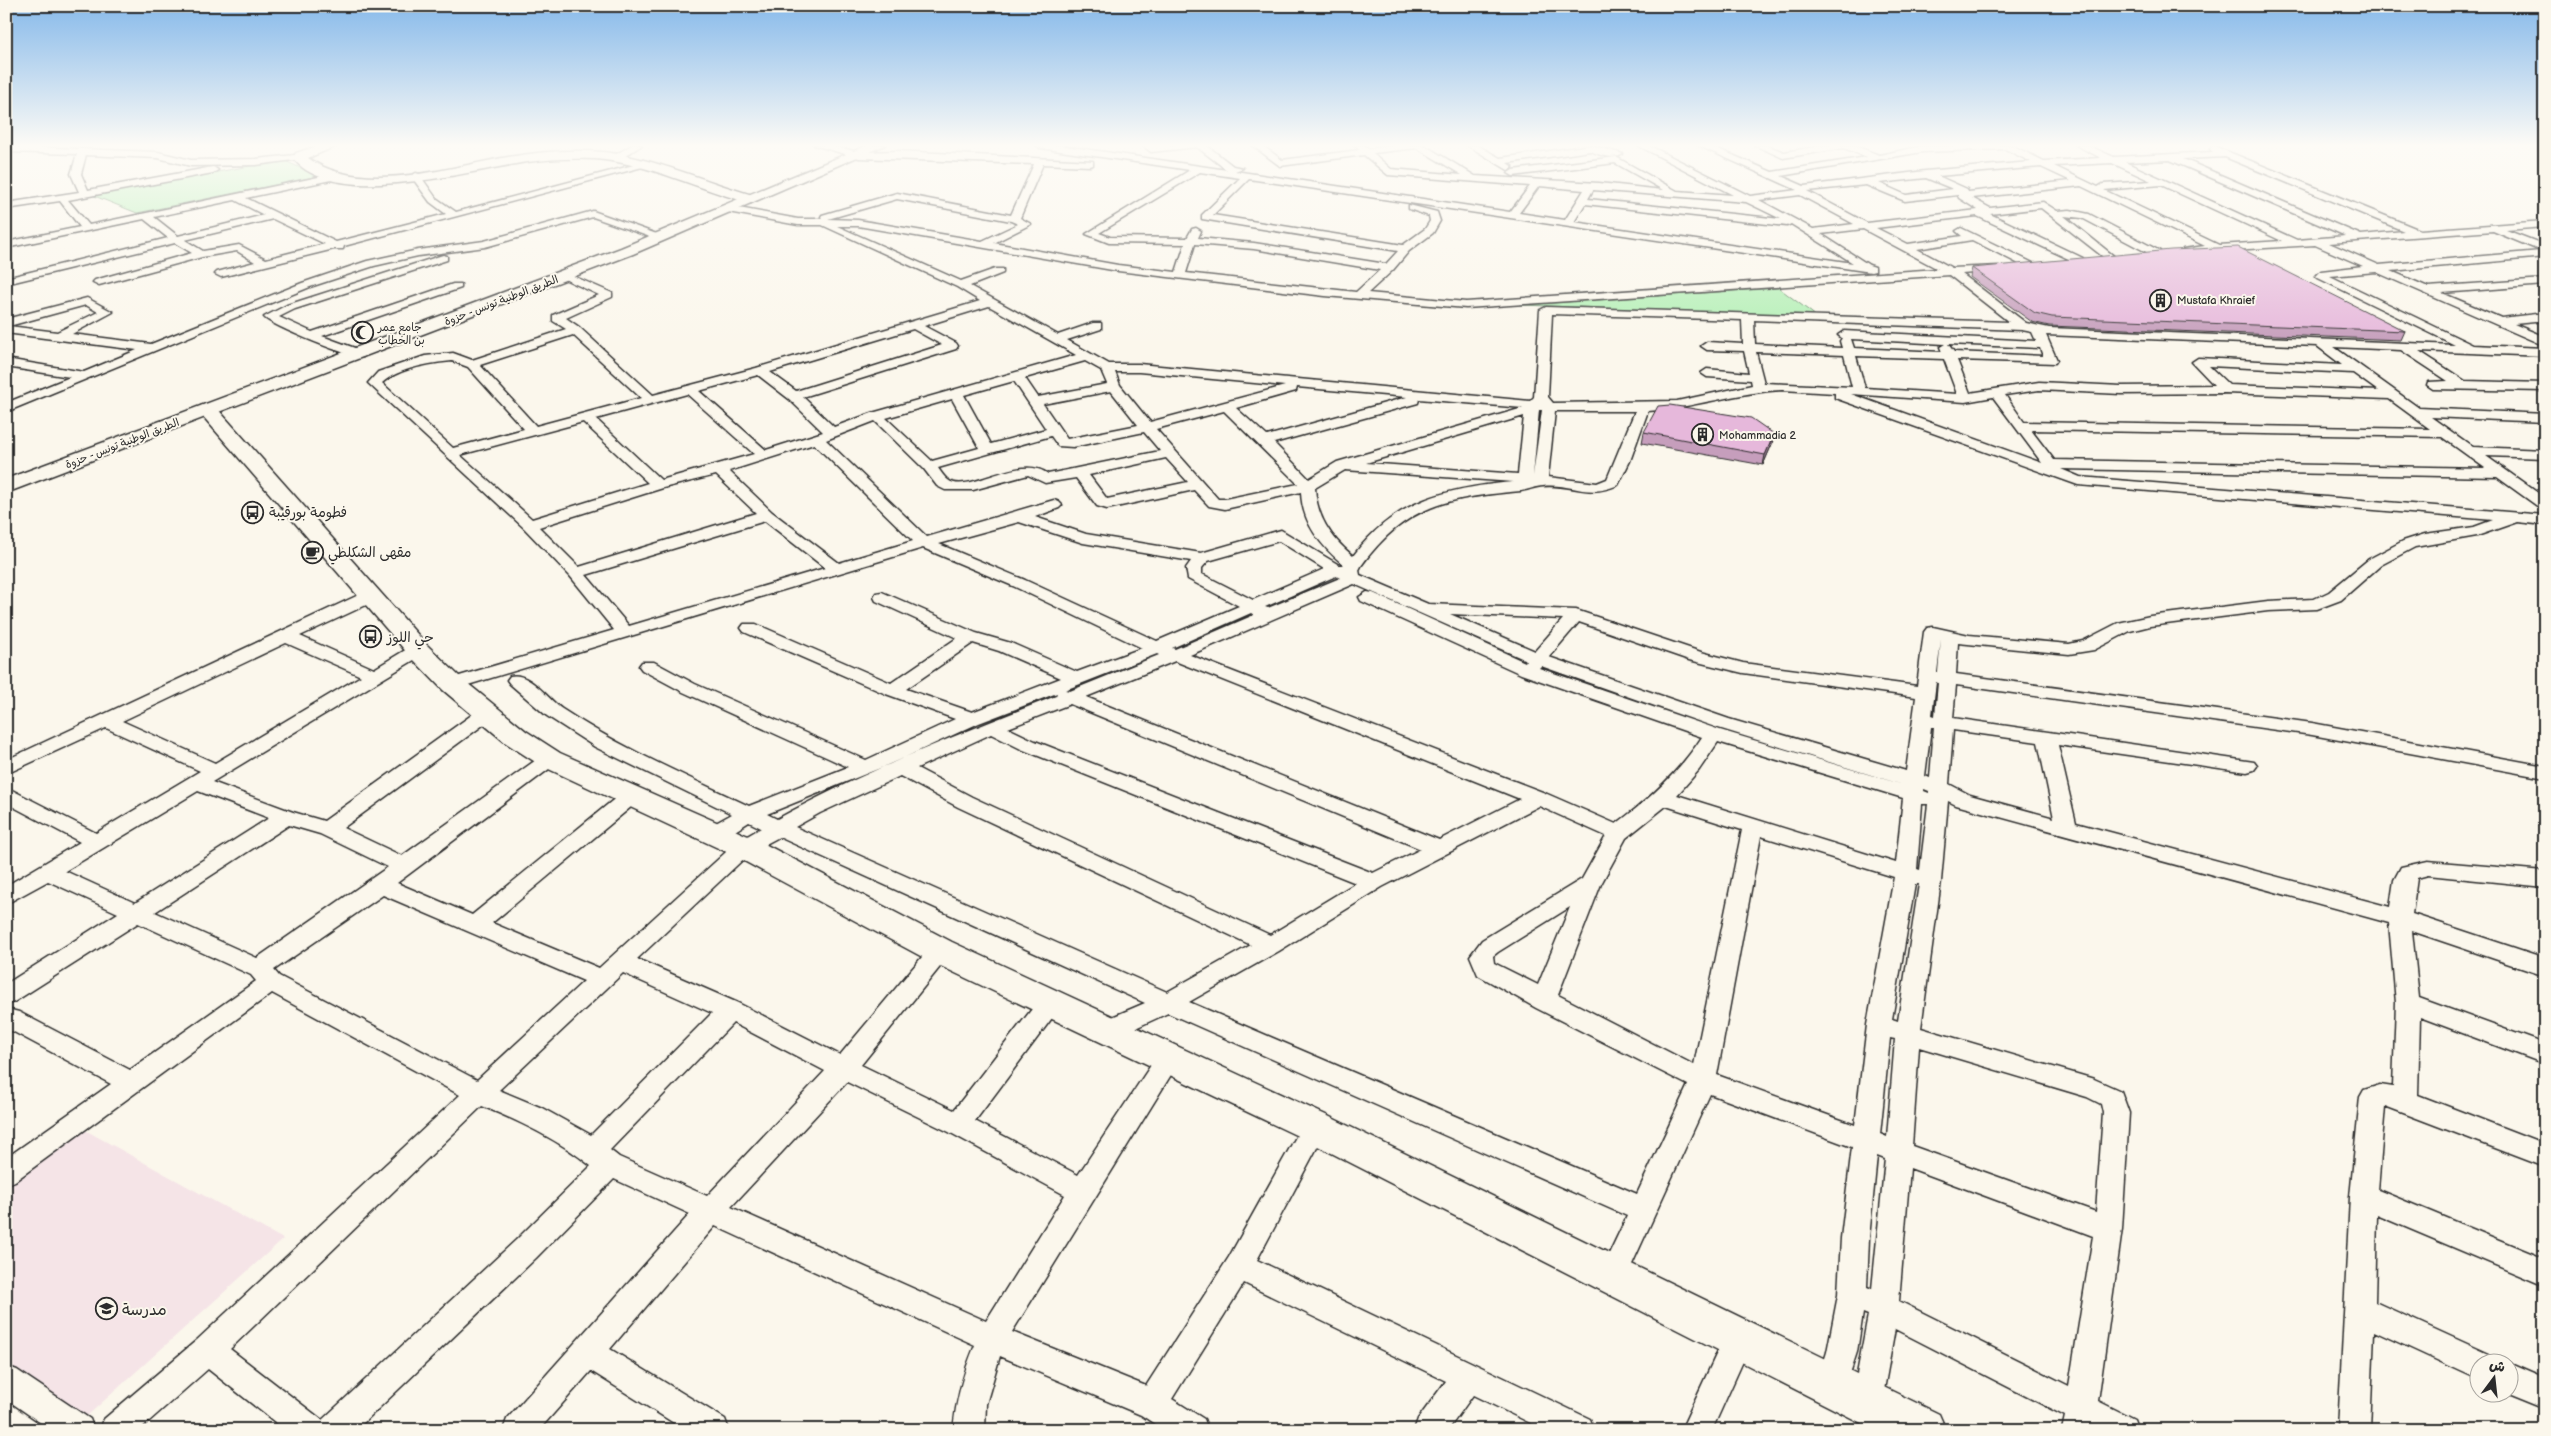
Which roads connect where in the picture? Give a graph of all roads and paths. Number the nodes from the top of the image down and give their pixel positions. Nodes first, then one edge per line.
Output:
1 (73, 212) edge
2 (164, 212) edge
3 (269, 212) edge
4 (451, 212) edge
5 (462, 212) edge
6 (721, 212) edge
7 (745, 212) edge
8 (844, 212) edge
9 (978, 212) edge
10 (1017, 212) edge
11 (1127, 212) edge
12 (1211, 212) edge
13 (1427, 212) edge
14 (1493, 212) edge
15 (1515, 212) edge
16 (1575, 212) edge
17 (1643, 212) edge
18 (1655, 212) edge
19 (1774, 212) edge
20 (1840, 212) edge
21 (1982, 212) joint
22 (2052, 212) edge
23 (2143, 212) edge
24 (2157, 212) edge
25 (2228, 212) edge
26 (2367, 212) edge
27 (2303, 213) joint
28 (454, 214) junction
29 (2054, 214) junction
30 (275, 215) junction
31 (1513, 215) junction
32 (146, 216) junction
33 (1206, 217) junction
34 (2239, 217) junction
35 (1014, 219) junction
36 (808, 223) junction
37 (822, 223) junction
38 (1568, 224) junction
39 (1630, 224) junction
40 (1798, 224) junction
41 (2545, 224) edge
42 (1864, 226) junction
43 (1685, 227) junction
44 (86, 228) junction
45 (2492, 228) junction
46 (1961, 231) dead end
47 (386, 232) junction
48 (1813, 232) junction
49 (2421, 234) junction
50 (660, 237) junction
51 (1974, 237) junction
52 (176, 238) junction
53 (2362, 239) junction
54 (1191, 241) junction
55 (2295, 242) junction
56 (2316, 242) junction
57 (485, 244) junction
58 (6, 245) edge
59 (335, 245) junction
60 (982, 245) junction
61 (2229, 247) junction
62 (1906, 248) junction
63 (2218, 248) junction
64 (1405, 249) junction
65 (2545, 249) edge
66 (418, 253) junction
67 (2165, 253) junction
68 (201, 254) junction
69 (2545, 254) edge
70 (2138, 255) edge
71 (2115, 257) joint
72 (2087, 259) junction
73 (2054, 262) edge
74 (265, 263) junction
75 (372, 263) junction
76 (2033, 264) joint
77 (1389, 268) junction
78 (1871, 269) junction
79 (2374, 269) junction
80 (999, 271) dead end
81 (1954, 273) junction
82 (221, 274) dead end
83 (564, 275) junction
84 (1180, 275) junction
85 (1886, 277) junction
86 (6, 281) edge
87 (99, 282) dead end
88 (2545, 282) edge
89 (961, 285) junction
90 (457, 286) dead end
91 (2427, 290) junction
92 (1358, 296) junction
93 (114, 302) dead end
94 (990, 302) junction
95 (1487, 305) junction
96 (100, 306) junction
97 (1546, 310) junction
98 (2545, 317) edge
99 (1748, 318) junction
100 (1841, 320) junction
101 (2497, 322) junction
102 (6, 323) edge
103 (914, 325) junction
104 (1097, 326) dead end
105 (2022, 326) junction
106 (6, 329) edge
107 (574, 330) junction
108 (2038, 331) junction
109 (1844, 335) junction
110 (59, 336) junction
111 (311, 336) junction
112 (1058, 339) junction
113 (1942, 340) junction
114 (2545, 342) edge
115 (2320, 343) junction
116 (2044, 344) junction
117 (1707, 346) dead end
118 (2404, 347) junction
119 (152, 348) junction
120 (1749, 348) junction
121 (2475, 349) junction
122 (2531, 351) junction
123 (1849, 352) junction
124 (2545, 352) edge
125 (359, 354) junction
126 (1087, 356) junction
127 (1950, 358) junction
128 (2545, 360) edge
129 (6, 363) edge
130 (472, 364) junction
131 (1107, 368) junction
132 (2356, 369) junction
133 (760, 371) junction
134 (1707, 373) dead end
135 (88, 376) junction
136 (1017, 376) junction
137 (1757, 382) junction
138 (1301, 385) junction
139 (2433, 385) dead end
140 (2462, 385) junction
141 (1114, 386) junction
142 (2545, 387) edge
143 (1820, 388) junction
144 (689, 389) junction
145 (2225, 389) junction
146 (1859, 390) junction
147 (956, 393) junction
148 (1997, 394) junction
149 (2393, 395) junction
150 (794, 396) junction
151 (1426, 396) junction
152 (6, 398) edge
153 (1966, 398) junction
154 (649, 399) junction
155 (23, 401) junction
156 (1033, 402) junction
157 (1539, 405) junction
158 (1227, 406) junction
159 (6, 408) edge
160 (1643, 408) junction
161 (208, 410) junction
162 (2416, 412) junction
163 (877, 416) junction
164 (586, 417) junction
165 (2545, 418) edge
166 (2020, 426) junction
167 (1147, 427) junction
168 (532, 430) junction
169 (1053, 431) junction
170 (832, 433) junction
171 (2445, 433) junction
172 (817, 439) junction
173 (1264, 441) junction
174 (987, 450) junction
175 (2470, 451) junction
176 (450, 452) junction
177 (1168, 453) junction
178 (2545, 454) edge
179 (763, 455) junction
180 (1342, 465) junction
181 (929, 466) junction
182 (719, 470) junction
183 (2055, 470) junction
184 (1080, 473) junction
185 (2500, 473) junction
186 (1532, 481) junction
187 (658, 485) junction
188 (1196, 485) junction
189 (6, 486) edge
190 (1308, 486) junction
191 (2528, 493) junction
192 (2545, 494) edge
193 (1054, 505) dead end
194 (2545, 505) edge
195 (767, 515) junction
196 (1020, 517) junction
197 (2515, 518) junction
198 (2545, 520) edge
199 (529, 525) junction
200 (924, 543) junction
201 (1202, 558) junction
202 (838, 570) junction
203 (576, 573) junction
204 (1343, 574) junction
205 (371, 596) junction
206 (882, 596) dead end
207 (1258, 610) junction
208 (1415, 612) junction
209 (1576, 616) junction
210 (750, 628) dead end
211 (624, 631) junction
212 (1942, 634) junction
213 (284, 635) junction
214 (970, 637) junction
215 (418, 650) junction
216 (1166, 651) junction
217 (1532, 665) junction
218 (648, 666) dead end
219 (375, 676) junction
220 (1948, 679) junction
221 (516, 680) dead end
222 (452, 684) junction
223 (1928, 684) junction
224 (1072, 688) junction
225 (892, 690) junction
226 (488, 713) junction
227 (972, 719) junction
228 (106, 720) junction
229 (1922, 720) junction
230 (1944, 723) junction
231 (991, 726) junction
232 (1713, 734) junction
233 (2047, 738) junction
234 (550, 758) junction
235 (2247, 766) dead end
236 (866, 767) junction
237 (6, 768) edge
238 (900, 768) junction
239 (217, 771) junction
240 (2545, 772) edge
241 (197, 783) junction
242 (1914, 787) junction
243 (6, 794) edge
244 (1939, 794) junction
245 (630, 797) junction
246 (1538, 798) junction
247 (1664, 798) junction
248 (1963, 800) joint
249 (750, 813) junction
250 (286, 817) junction
251 (1752, 825) junction
252 (776, 827) junction
253 (2066, 827) junction
254 (327, 829) junction
255 (1618, 833) junction
256 (712, 834) junction
257 (97, 842) junction
258 (744, 847) junction
259 (1441, 849) junction
260 (2181, 858) joint
261 (404, 866) junction
262 (48, 872) junction
263 (1906, 873) junction
264 (2545, 879) edge
265 (1930, 881) junction
266 (1374, 882) junction
267 (1590, 884) junction
268 (381, 885) junction
269 (6, 896) edge
270 (135, 914) junction
271 (2400, 918) junction
272 (476, 924) junction
273 (1271, 945) junction
274 (940, 951) junction
275 (2545, 967) edge
276 (612, 970) junction
277 (265, 976) junction
278 (6, 996) edge
279 (1544, 1001) junction
280 (1050, 1003) junction
281 (1168, 1003) junction
282 (2408, 1003) junction
283 (730, 1010) junction
284 (8, 1018) edge
285 (1879, 1025) junction
286 (1107, 1030) junction
287 (1908, 1032) junction
288 (2545, 1054) edge
289 (1170, 1057) junction
290 (844, 1068) junction
291 (1703, 1081) junction
292 (130, 1082) junction
293 (479, 1093) junction
294 (2405, 1100) junction
295 (958, 1124) junction
296 (1315, 1127) junction
297 (1865, 1142) junction
298 (1899, 1153) junction
299 (2545, 1156) edge
300 (600, 1159) junction
301 (6, 1174) edge
302 (1082, 1191) junction
303 (2364, 1197) junction
304 (1643, 1210) junction
305 (710, 1211) junction
306 (2108, 1229) junction
307 (1239, 1266) junction
308 (2545, 1272) edge
309 (1613, 1275) junction
310 (1852, 1295) junction
311 (1884, 1308) junction
312 (2360, 1310) junction
313 (1739, 1337) junction
314 (992, 1338) junction
315 (208, 1350) junction
316 (588, 1352) junction
317 (2468, 1359) edge
318 (1468, 1377) junction
319 (6, 1382) edge
320 (2518, 1382) edge
321 (1832, 1384) junction
322 (2545, 1394) edge
323 (1867, 1401) junction
324 (1152, 1404) junction
325 (2080, 1419) edge
326 (79, 1430) edge
327 (115, 1430) edge
328 (310, 1430) edge
329 (333, 1430) edge
330 (518, 1430) edge
331 (714, 1430) edge
332 (968, 1430) edge
333 (1193, 1430) edge
334 (1429, 1430) edge
335 (1578, 1430) edge
336 (1696, 1430) edge
337 (1923, 1430) edge
338 (2123, 1430) edge
339 (2354, 1430) edge

1 - 44 street
2 - 32 street
3 - 30 street
4 - 28 street
5 - 28 street
6 - 50 street, الطريق الوطنية تونس - حزوة
7 - 36 street
8 - 36 street
9 - 35 street
10 - 35 street
11 - 54 street
12 - 33 street
13 - 64 street
14 - 31 street
15 - 31 street
16 - 38 street
17 - 39 street
18 - 43 street
19 - 40 street
20 - 42 street
21 - 42 street
21 - 72 street
22 - 29 street
23 - 63 street
24 - 61 street
25 - 34 street
26 - 49 street
27 - 34 street
27 - 53 street
28 - 47 street
29 - 67 street
29 - 71 street
30 - 52 street
30 - 59 street
31 - 38 street
32 - 44 street
32 - 52 street
33 - 54 street
33 - 64 street
34 - 55 street
35 - 60 street
36 - 37 street
37 - 60 street
37 - 89 street
38 - 39 street
39 - 43 street
40 - 43 street
40 - 48 street
41 - 45 street
42 - 48 street
42 - 62 street
43 - 78 street
44 - 58 street
45 - 49 street
45 - 65 street
46 - 51 street
47 - 59 street
47 - 66 street
48 - 78 street
49 - 53 street
50 - 57 street
50 - 83 street, الطريق الوطنية تونس - حزوة
51 - 62 street
51 - 76 street
52 - 68 street
52 - 86 street
53 - 56 street
54 - 77 street
54 - 84 street
55 - 56 street
55 - 61 street
56 - 79 street
57 - 66 street
57 - 111 street
59 - 74 street
59 - 75 street
60 - 84 street
61 - 63 street
62 - 81 street
63 - 67 street
64 - 77 street
66 - 75 street
67 - 70 street
68 - 74 street
68 - 87 street
69 - 79 street
71 - 72 street
72 - 73 street
74 - 82 street
75 - 119 street
76 - 81 street
77 - 92 street
78 - 85 street
79 - 91 street
79 - 121 street
80 - 89 street
81 - 85 street
81 - 105 street
83 - 107 street
83 - 125 street, الطريق الوطنية تونس - حزوة
84 - 92 street
85 - 95 street
88 - 91 street
89 - 94 street
90 - 111 street
91 - 101 street
92 - 95 street
93 - 96 street
94 - 103 street
94 - 112 street
95 - 97 street
96 - 102 street
96 - 110 street
97 - 99 street
97 - 157 street
98 - 101 street
99 - 100 street
99 - 120 street
100 - 105 street
100 - 109 street
101 - 114 street
103 - 133 street
103 - 150 street
104 - 112 street
105 - 108 street
106 - 110 street
107 - 130 street
107 - 154 street
108 - 115 street
108 - 116 street
109 - 113 street
109 - 123 street
110 - 119 street
111 - 125 street
112 - 126 street
113 - 116 street
113 - 127 street
115 - 118 street
115 - 132 street
116 - 127 street
117 - 120 street
118 - 121 street
118 - 140 street
119 - 135 street
120 - 123 street
120 - 137 street
121 - 122 street
122 - 124 street
122 - 128 street
123 - 127 street
123 - 146 street
125 - 161 street, الطريق الوطنية تونس - حزوة
126 - 131 street
126 - 136 street
127 - 153 street
129 - 135 street
130 - 168 street
130 - 176 street
131 - 138 street
131 - 141 street
132 - 145 street
132 - 149 street
133 - 144 street
133 - 150 street
134 - 137 street
135 - 155 street
136 - 147 street
136 - 156 street
137 - 143 street
137 - 160 street
138 - 151 street
138 - 158 street
139 - 140 street
140 - 142 street
141 - 156 street
141 - 167 street
143 - 146 street
143 - 183 street
144 - 154 street
144 - 179 street
145 - 148 street
145 - 149 street
146 - 153 street
147 - 163 street
147 - 174 street
148 - 153 street
148 - 166 street
149 - 162 street
150 - 170 street
151 - 157 street
151 - 173 street
152 - 155 street
154 - 164 street
155 - 159 street
156 - 169 street
157 - 160 street
157 - 180 street
157 - 186 street
158 - 167 street
158 - 173 street
160 - 186 street
161 - 189 street, الطريق الوطنية تونس - حزوة
161 - 205 street
162 - 165 street
162 - 171 street
163 - 170 street
163 - 181 street
164 - 168 street
164 - 187 street
166 - 171 street
166 - 183 street
167 - 169 street
167 - 177 street
168 - 176 street
169 - 174 street
170 - 172 street
171 - 175 street
172 - 179 street
172 - 200 street
173 - 190 street
174 - 181 street
175 - 178 street
175 - 185 street
176 - 199 street
177 - 184 street
177 - 188 street
179 - 182 street
180 - 186 street
180 - 190 street
181 - 184 street
182 - 187 street
182 - 195 street
183 - 185 street
183 - 197 street
184 - 188 street
185 - 191 street
186 - 204 street
187 - 199 street
188 - 190 street
190 - 204 street
191 - 192 street
191 - 194 street
193 - 196 street
195 - 202 street
195 - 203 street
196 - 200 street
196 - 201 street
197 - 198 street
197 - 212 street
199 - 203 street
200 - 202 street
200 - 216 street
201 - 204 street
201 - 207 street
202 - 211 street
203 - 211 street
204 - 207 street
204 - 208 street
205 - 213 street
205 - 215 street
206 - 214 street
207 - 216 street
208 - 209 street
208 - 217 street
209 - 217 street
209 - 223 street
210 - 225 street
211 - 222 street
212 - 220 street
212 - 223 street
213 - 219 street
213 - 228 street
214 - 224 street
214 - 225 street
215 - 219 street
215 - 222 street
216 - 224 street
216 - 246 street
217 - 232 street
217 - 242 street
218 - 236 street
219 - 239 street
220 - 223 street
220 - 230 street
220 - 240 street
221 - 249 street
222 - 226 street
223 - 229 street
224 - 227 street
224 - 231 street
224 - 259 street
225 - 227 street
226 - 234 street
226 - 254 street
227 - 236 street
228 - 237 street
228 - 239 street
229 - 230 street
229 - 242 street
230 - 233 street
230 - 244 street
231 - 238 street
231 - 266 street
232 - 242 street
232 - 247 street
233 - 235 street
233 - 253 street
234 - 245 street
234 - 261 street
236 - 249 street
238 - 252 street
238 - 273 street
239 - 241 street
241 - 250 street
241 - 257 street
242 - 244 street
242 - 263 street
243 - 257 street
244 - 248 street
244 - 265 street
245 - 256 street
245 - 272 street
246 - 255 street
246 - 259 street
247 - 251 street
247 - 255 street
248 - 253 street
249 - 252 street
249 - 256 street
250 - 254 street
250 - 270 street
251 - 263 street
251 - 291 street
252 - 258 street
252 - 281 street
253 - 260 street
254 - 261 street
255 - 267 street
256 - 258 street
257 - 262 street
258 - 274 street
258 - 276 street
259 - 266 street
260 - 271 street
261 - 268 street
262 - 269 street
262 - 270 street
263 - 265 street
263 - 285 street
264 - 271 street
265 - 287 street
266 - 273 street
267 - 279 street
267 - 279 street
268 - 272 street
268 - 277 street
270 - 277 street
270 - 278 street
271 - 275 street
271 - 282 street
272 - 276 street
273 - 281 street
274 - 280 street
274 - 290 street
276 - 283 street
276 - 293 street
277 - 292 street
277 - 293 street
279 - 291 street
280 - 286 street
280 - 295 street
281 - 286 street
281 - 304 street
282 - 288 street
282 - 294 street
283 - 290 street
283 - 300 street
284 - 292 street
285 - 287 street
285 - 297 street
286 - 289 street
287 - 298 street
287 - 306 street
289 - 296 street
289 - 302 street
290 - 295 street
290 - 305 street
291 - 297 street
291 - 304 street
292 - 301 street
293 - 300 street
293 - 315 street
294 - 299 street
294 - 303 street
295 - 302 street
296 - 307 street
296 - 309 street
297 - 298 street
297 - 310 street
298 - 306 street
298 - 311 street
300 - 305 street
300 - 329 street
302 - 314 street
303 - 308 street
303 - 312 street
304 - 309 street
305 - 314 street
305 - 316 street
306 - 325 street
307 - 318 street
307 - 324 street
309 - 313 street
310 - 311 street
310 - 321 street
311 - 323 street
311 - 325 street
312 - 317 street
312 - 339 street
313 - 321 street
313 - 336 street
314 - 324 street
314 - 332 street
315 - 327 street
315 - 328 street
316 - 330 street
316 - 331 street
318 - 334 street
318 - 335 street
319 - 326 street
320 - 322 street
321 - 323 street
323 - 337 street
324 - 333 street
325 - 338 street

